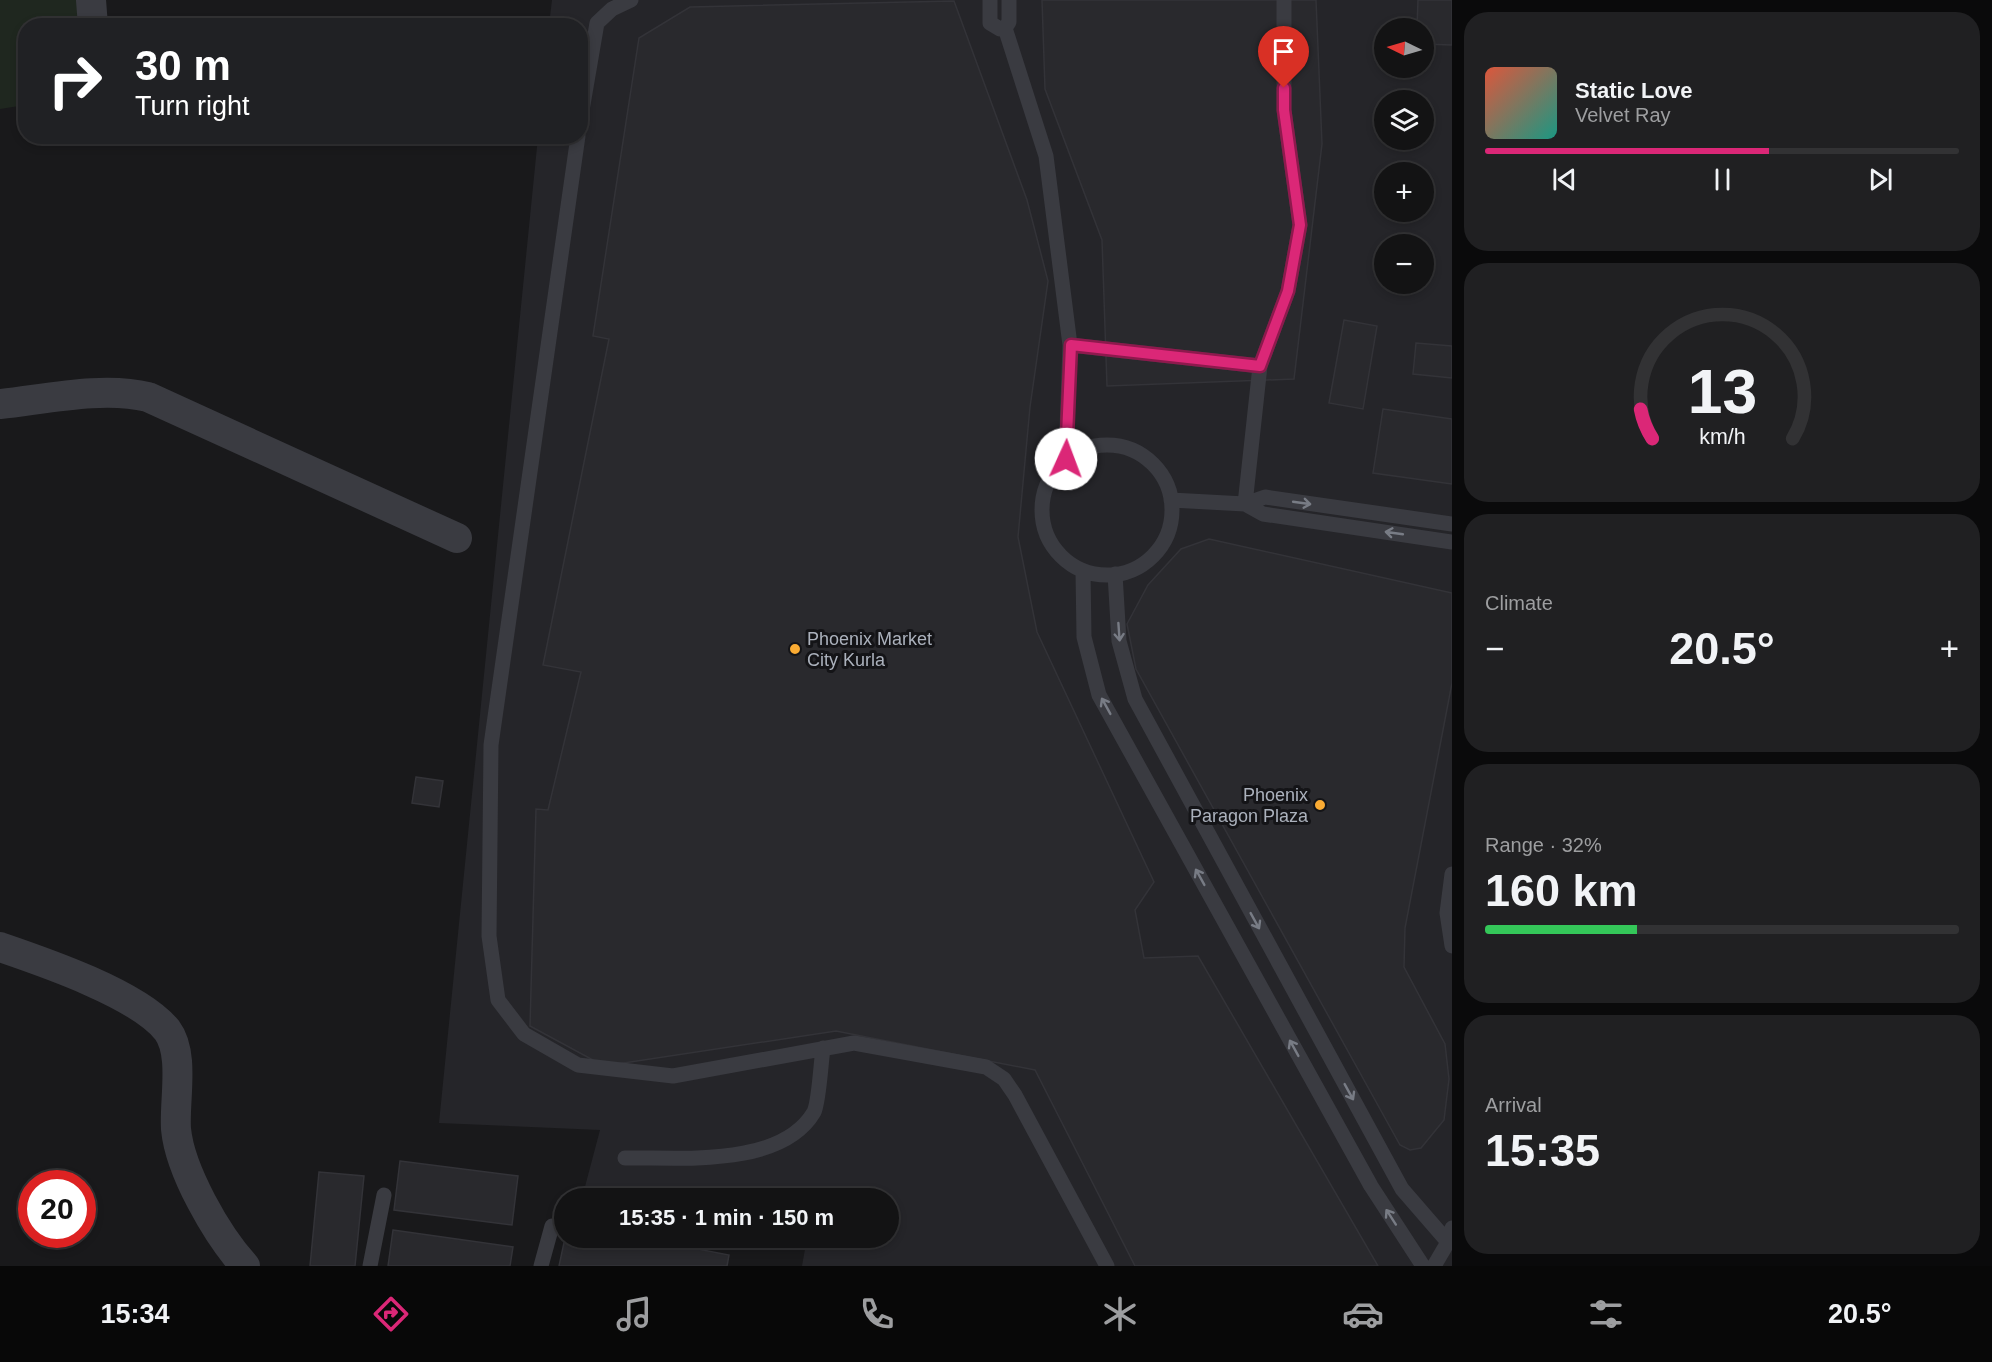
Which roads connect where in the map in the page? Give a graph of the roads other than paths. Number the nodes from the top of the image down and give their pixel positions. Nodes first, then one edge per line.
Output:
1 (91, 0) edge
2 (631, 0) edge
3 (990, 0) edge
4 (1009, 0) edge
5 (1284, 0) edge
6 (92, 18) edge
7 (1005, 28) junction
8 (588, 75) edge
9 (577, 144) edge
10 (1071, 345) junction
11 (1260, 366) junction
12 (0, 404) edge
13 (1066, 459) junction
14 (1171, 500) junction
15 (1245, 504) junction
16 (1452, 524) edge
17 (457, 538) dead end
18 (1452, 542) edge
19 (1083, 571) junction
20 (1115, 574) junction
21 (1452, 874) edge
22 (1452, 946) edge
23 (0, 947) edge
24 (823, 1048) junction
25 (625, 1158) dead end
26 (384, 1195) dead end
27 (552, 1226) dead end
28 (1451, 1237) edge
29 (245, 1266) edge
30 (370, 1266) edge
31 (541, 1266) edge
32 (1107, 1266) edge
33 (1423, 1266) edge
34 (1434, 1266) edge

1 - 6 street
2 - 8 lane
3 - 7 lane
4 - 7 lane
5 - 11 lane
7 - 10 lane
9 - 24 lane
10 - 11 lane
10 - 13 lane
11 - 15 lane
12 - 17 street
13 - 14 lane
13 - 19 lane
14 - 15 lane
14 - 20 lane
15 -> 16 lane
18 -> 15 lane
19 - 20 lane
33 -> 19 lane
20 -> 28 lane
21 - 22 lane
23 - 29 street
24 - 25 lane
24 - 32 lane
26 - 30 lane
27 - 31 lane
28 - 34 lane

